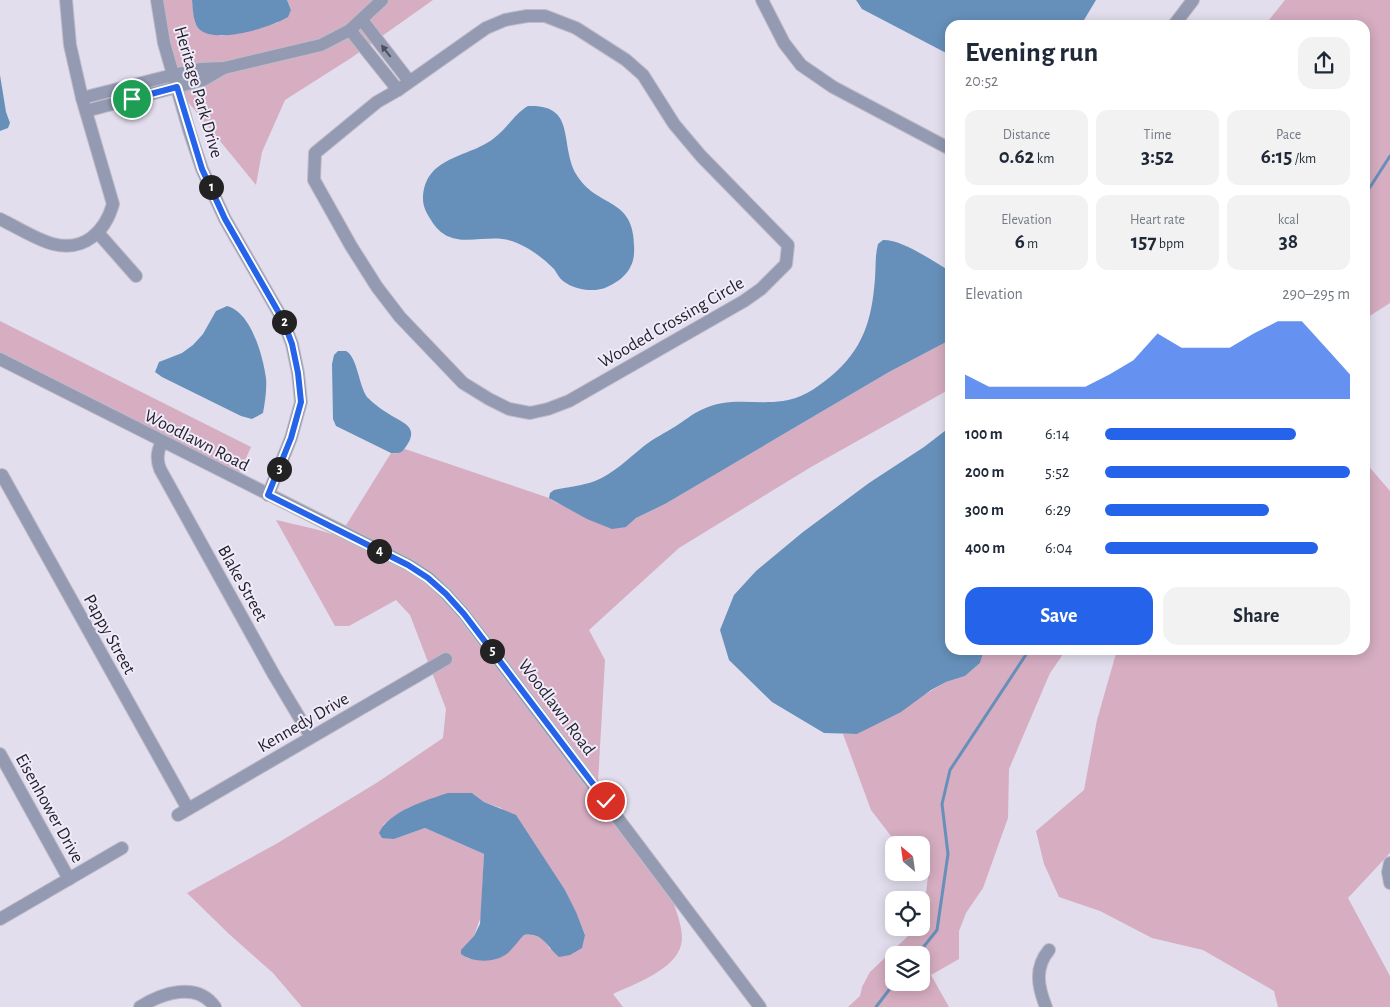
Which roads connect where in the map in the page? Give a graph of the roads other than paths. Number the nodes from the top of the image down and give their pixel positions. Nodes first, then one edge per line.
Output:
1 (66, 0) edge
2 (157, 0) edge
3 (382, 0) edge
4 (762, 0) edge
5 (1193, 0) edge
6 (362, 20) junction
7 (1178, 20) edge
8 (350, 30) junction
9 (175, 81) junction
10 (409, 81) junction
11 (398, 90) junction
12 (82, 98) junction
13 (86, 111) junction
14 (945, 146) edge
15 (0, 219) edge
16 (99, 234) junction
17 (136, 276) dead end
18 (0, 359) edge
19 (162, 442) junction
20 (2, 476) dead end
21 (268, 495) junction
22 (446, 658) dead end
23 (310, 737) junction
24 (0, 754) edge
25 (183, 812) joint
26 (122, 848) dead end
27 (69, 879) junction
28 (0, 919) edge
29 (1049, 950) dead end
30 (140, 1007) edge
31 (215, 1007) edge
32 (760, 1007) edge
33 (1046, 1007) edge

1 - 12 street
2 - 9 street, Heritage Park Drive
3 - 6 street
4 - 14 street
5 - 7 street
6 - 8 street
10 -> 6 street
8 - 9 street
8 - 11 street
9 - 12 street
9 - 13 street
9 - 21 street, Heritage Park Drive
10 - 11 street, Wooded Crossing Circle
10 - 11 street, Wooded Crossing Circle
12 - 13 street
13 - 16 street
15 - 16 street
16 - 17 street
18 - 19 street, Woodlawn Road
19 - 21 street, Woodlawn Road
19 - 23 street, Blake Street
20 - 25 street, Pappy Street
21 - 32 street, Woodlawn Road
22 - 23 street, Kennedy Drive
23 - 25 street, Kennedy Drive
24 - 27 street, Eisenhower Drive
26 - 27 street
27 - 28 street
29 - 33 street
30 - 31 street

